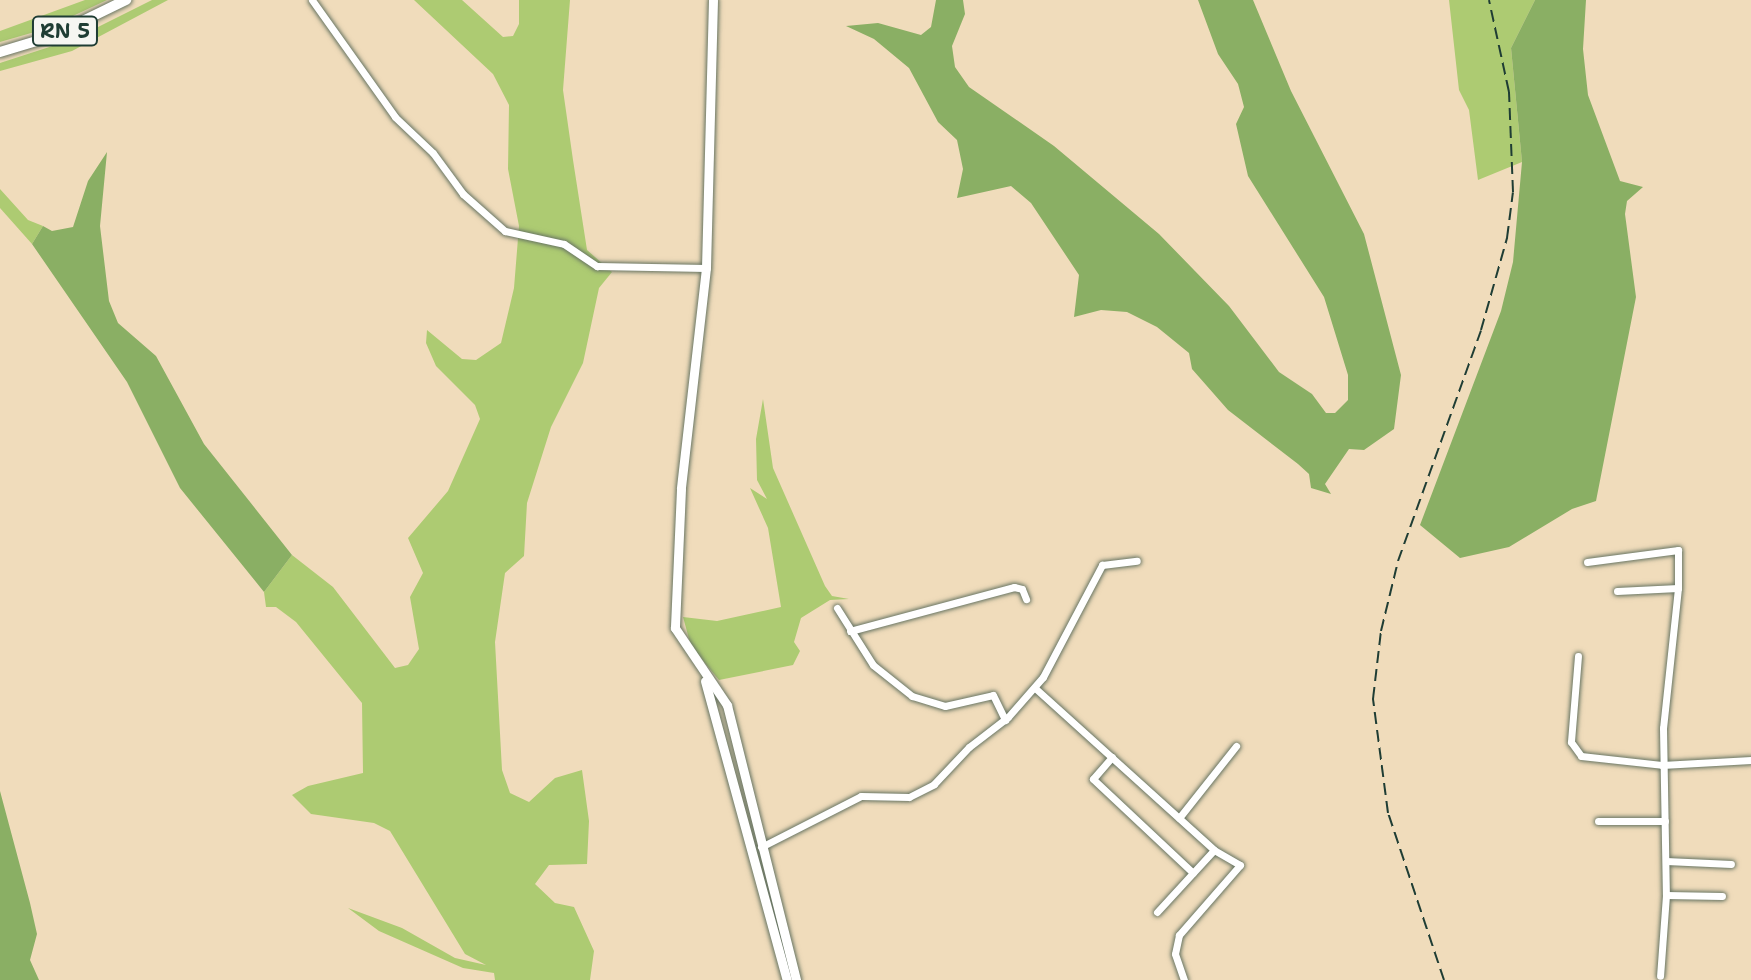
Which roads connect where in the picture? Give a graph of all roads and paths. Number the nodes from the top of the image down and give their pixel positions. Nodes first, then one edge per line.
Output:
1 (126, 0) edge
2 (312, 0) edge
3 (713, 0) edge
4 (0, 52) edge
5 (706, 268) junction
6 (1137, 561) dead end
7 (1587, 562) dead end
8 (1678, 588) junction
9 (1617, 591) dead end
10 (1026, 599) dead end
11 (837, 608) dead end
12 (850, 631) junction
13 (1578, 656) dead end
14 (702, 674) junction
15 (1035, 688) junction
16 (1005, 720) junction
17 (1236, 746) dead end
18 (1112, 757) junction
19 (1751, 760) edge
20 (1662, 765) junction
21 (1179, 818) junction
22 (1598, 821) dead end
23 (1665, 821) junction
24 (761, 830) junction
25 (747, 835) junction
26 (765, 845) junction
27 (1214, 850) junction
28 (752, 852) junction
29 (1666, 861) junction
30 (1731, 864) dead end
31 (1193, 873) junction
32 (1666, 895) junction
33 (1722, 896) dead end
34 (1157, 912) dead end
35 (1660, 976) dead end
36 (787, 980) edge
37 (796, 980) edge
38 (1184, 980) edge

1 - 4 main road, RN 5
2 - 5 street
3 - 5 street
5 - 14 street
6 - 15 street
7 - 8 street
8 - 9 street
8 - 20 street
10 - 12 street
11 - 12 street
12 - 16 street
13 - 20 street
14 - 24 street
14 - 25 street
15 - 16 street
15 - 18 street
16 - 26 street
17 - 21 street
18 - 21 street
18 - 31 street
19 - 20 street
20 - 23 street
21 - 27 street
22 - 23 street
23 - 29 street
24 - 25 street
24 - 26 street
25 - 28 street
26 - 28 street
26 - 37 street
27 - 31 street
27 - 38 street
28 - 36 street
29 - 30 street
29 - 32 street
31 - 34 street
32 - 33 street
32 - 35 street

